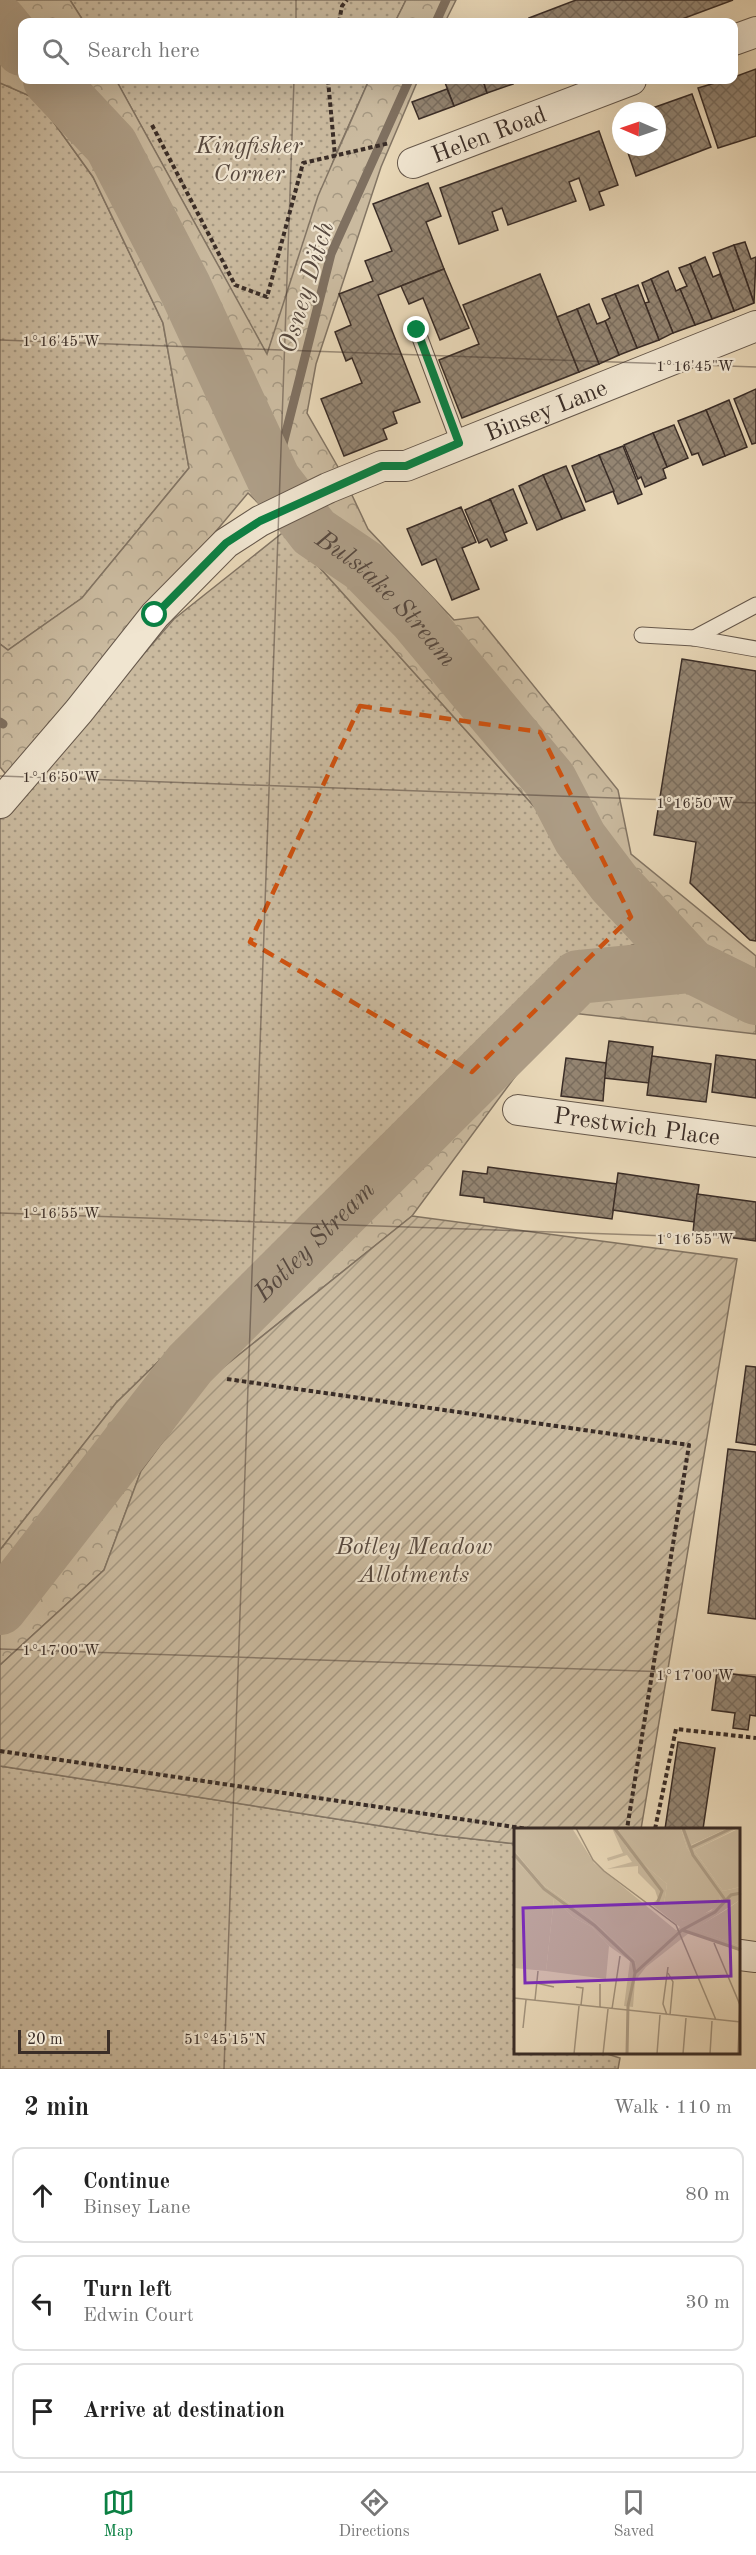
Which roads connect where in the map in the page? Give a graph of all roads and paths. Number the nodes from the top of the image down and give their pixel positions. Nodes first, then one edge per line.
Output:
1 (347, 0) edge
2 (340, 18) edge
3 (756, 32) edge
4 (738, 39) edge
5 (328, 84) edge
6 (619, 84) edge
7 (152, 125) dead end
8 (403, 153) joint
9 (335, 156) junction
10 (756, 326) edge
11 (417, 330) dead end
12 (459, 443) junction
13 (756, 605) edge
14 (642, 635) dead end
15 (694, 638) junction
16 (756, 649) edge
17 (0, 803) edge
18 (518, 1110) dead end
19 (756, 1142) edge
20 (227, 1379) dead end
21 (756, 1738) edge
22 (0, 1751) edge
23 (521, 1828) edge
24 (627, 1828) edge
25 (655, 1828) edge
26 (741, 1954) edge
27 (756, 1957) edge

1 - 2 path
3 - 4 street
5 - 9 path
6 - 8 street, Helen Road
7 - 9 path
8 - 9 path
10 - 12 street, Binsey Lane
11 - 12 lane
12 - 17 street, Binsey Lane
13 - 15 lane
14 - 15 lane
15 - 16 lane
18 - 19 street, Prestwich Place
20 - 24 path
21 - 25 path
22 - 23 path
26 - 27 street

